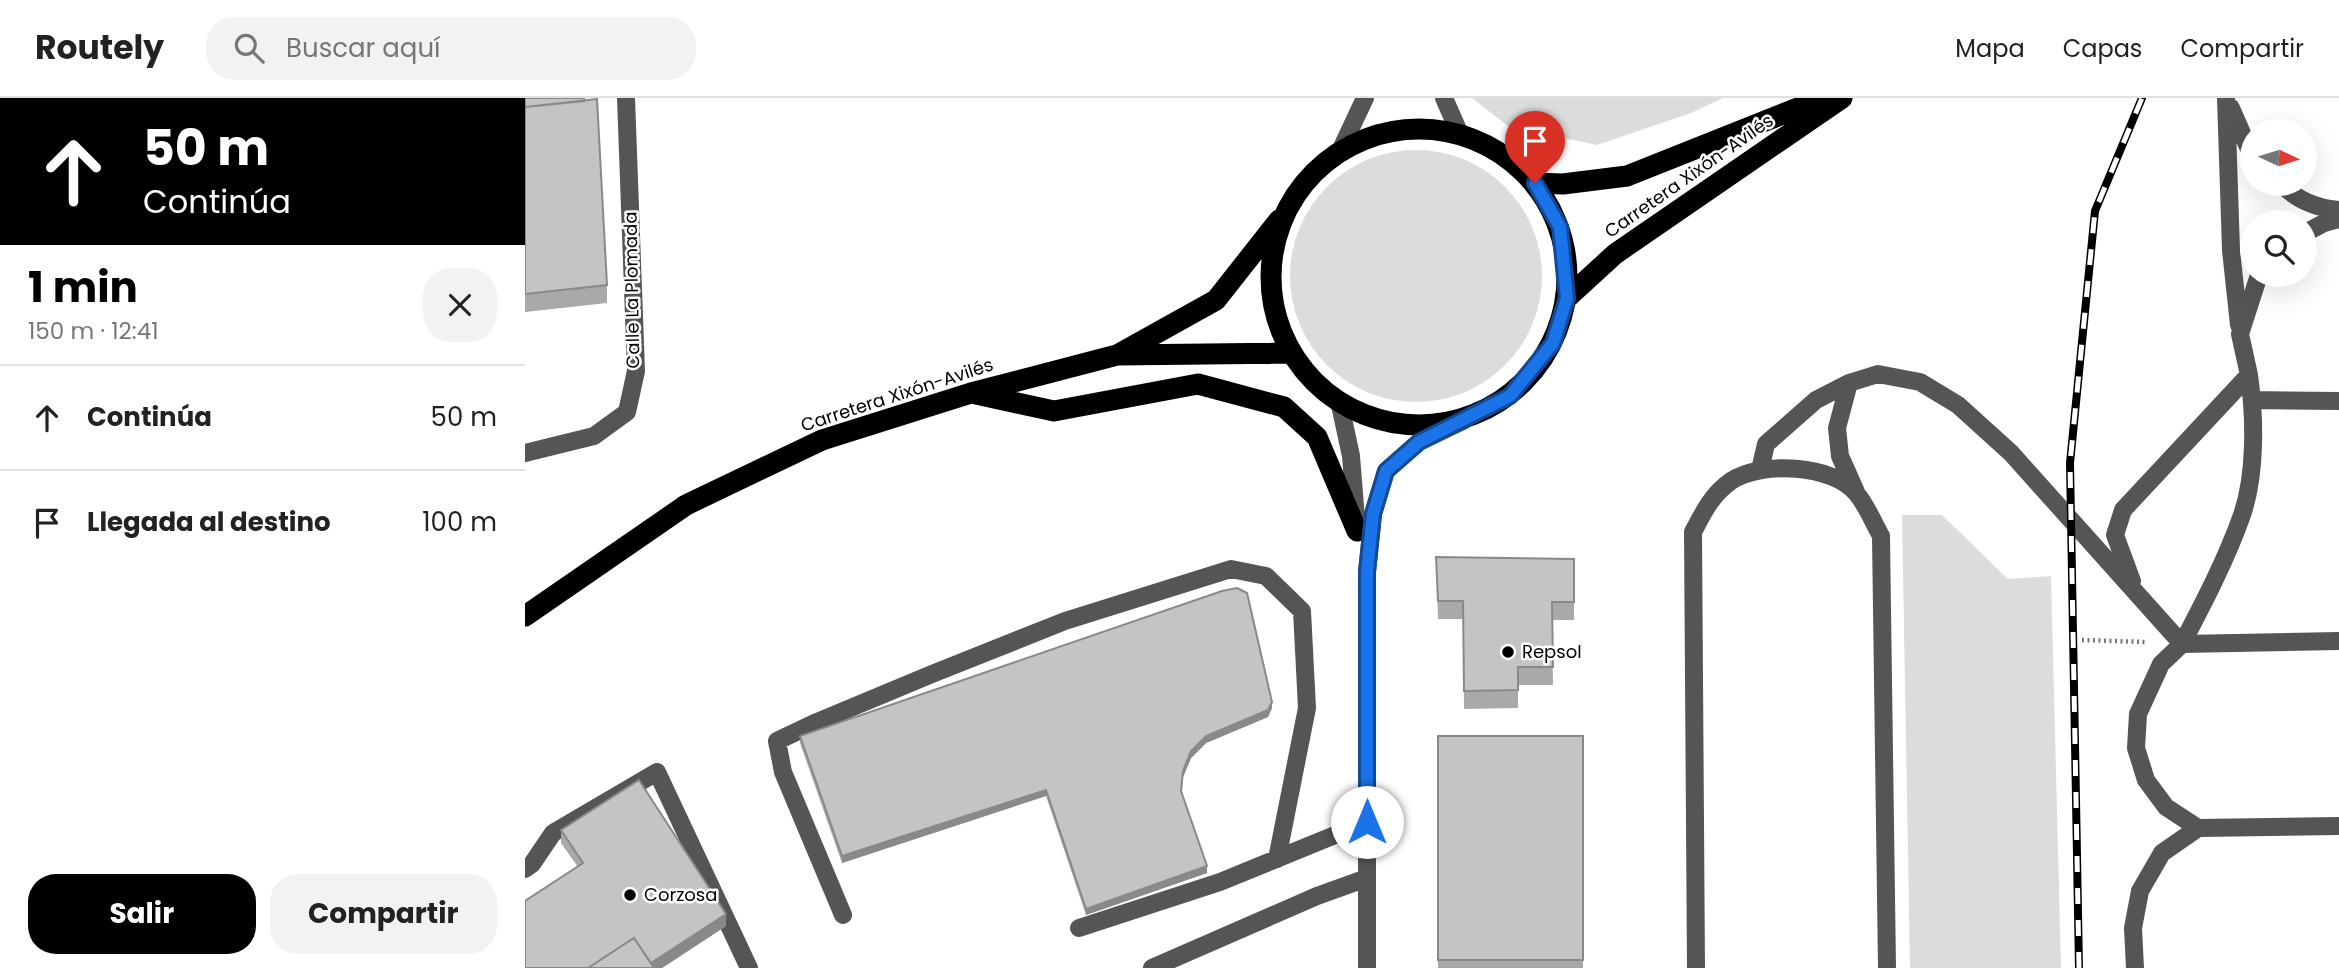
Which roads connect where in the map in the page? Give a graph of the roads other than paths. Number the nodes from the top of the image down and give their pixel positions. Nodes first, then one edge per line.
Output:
1 (626, 98) edge
2 (1365, 98) edge
3 (1444, 98) edge
4 (1823, 98) edge
5 (1842, 98) edge
6 (2226, 98) edge
7 (2240, 129) edge
8 (1459, 132) junction
9 (1342, 148) junction
10 (1535, 183) junction
11 (2297, 196) edge
12 (2339, 210) edge
13 (1281, 218) junction
14 (2339, 219) edge
15 (2317, 227) edge
16 (2255, 287) edge
17 (1567, 298) junction
18 (2240, 334) junction
19 (1289, 353) junction
20 (1117, 355) junction
21 (2249, 375) junction
22 (1849, 383) junction
23 (971, 393) junction
24 (2253, 400) junction
25 (2339, 401) edge
26 (1340, 405) junction
27 (1463, 421) junction
28 (525, 453) edge
29 (1760, 470) junction
30 (1856, 492) junction
31 (1357, 531) junction
32 (1367, 572) junction
33 (2136, 592) junction
34 (525, 616) edge
35 (2339, 641) edge
36 (2182, 643) junction
37 (1367, 822) junction
38 (2339, 826) edge
39 (2199, 828) junction
40 (1277, 859) junction
41 (525, 869) edge
42 (1367, 878) junction
43 (843, 915) dead end
44 (1079, 928) dead end
45 (749, 968) edge
46 (1152, 968) edge
47 (1367, 968) edge
48 (1696, 968) edge
49 (1887, 968) edge
50 (2135, 968) edge

1 - 28 street, Calle La Plomada
2 - 9 street
3 - 8 street
4 - 10 highway, Carretera Xixón-Avilés
5 - 17 highway, Carretera Xixón-Avilés
6 - 7 street
6 - 18 street
8 - 9 highway
8 - 10 highway
9 - 13 highway, Carretera Xixón-Avilés
10 - 17 highway
11 - 12 street
13 - 19 highway
13 - 20 highway, Carretera Xixón-Avilés
14 - 15 street
16 - 18 street
17 - 27 highway
18 - 21 street
19 - 20 highway, Carretera Xixón-Avilés
19 - 26 highway
20 - 23 highway, Carretera Xixón-Avilés
21 - 24 street
21 - 33 street
22 - 29 street
22 - 30 street
22 - 33 street
23 - 31 highway
23 - 34 highway, Carretera Xixón-Avilés
24 - 25 street
24 - 36 street
26 - 27 highway
26 - 31 street
27 - 32 street
29 - 30 street
29 - 48 street
30 - 49 street
31 - 32 street
32 - 37 street
33 - 36 street
35 - 36 street
36 - 39 street
37 - 40 street
37 - 42 street
38 - 39 street
39 - 50 street
40 - 43 street
40 - 44 street
41 - 45 street
42 - 46 street
42 - 47 street

